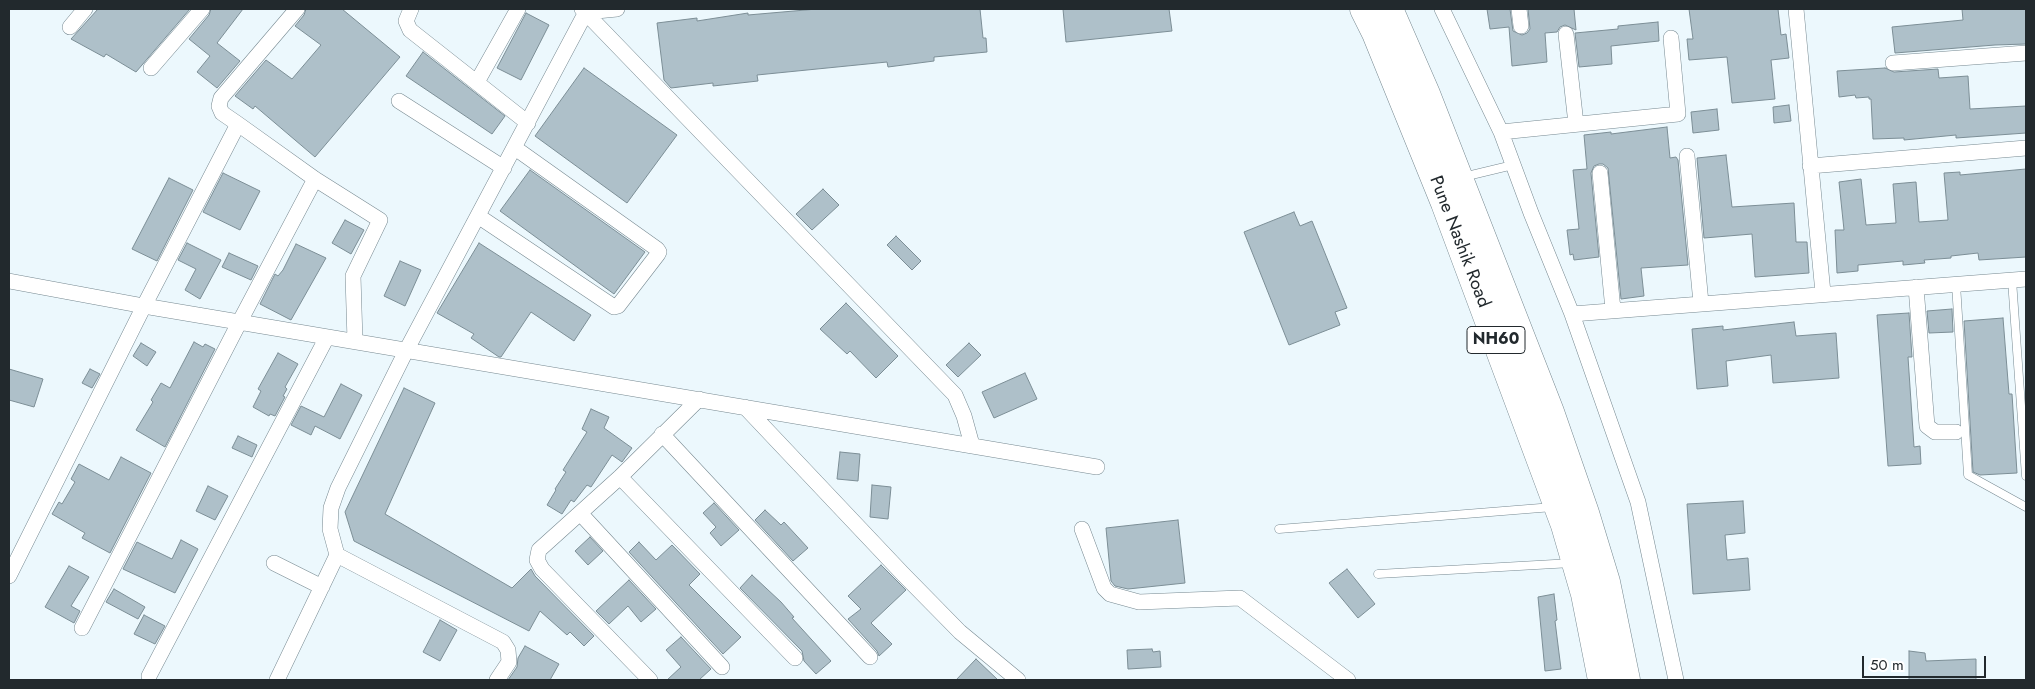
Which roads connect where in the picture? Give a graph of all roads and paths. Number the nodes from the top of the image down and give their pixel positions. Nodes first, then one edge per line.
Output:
1 (85, 9) edge
2 (202, 9) edge
3 (297, 9) edge
4 (411, 9) edge
5 (518, 9) edge
6 (617, 9) edge
7 (1364, 9) edge
8 (1389, 9) edge
9 (1442, 9) edge
10 (1519, 9) edge
11 (1796, 9) edge
12 (585, 10) edge
13 (1521, 26) dead end
14 (70, 27) dead end
15 (1566, 34) dead end
16 (1671, 38) dead end
17 (2026, 53) edge
18 (1893, 64) dead end
19 (152, 68) dead end
20 (477, 82) junction
21 (399, 101) dead end
22 (528, 123) junction
23 (238, 124) junction
24 (1576, 124) junction
25 (1501, 132) junction
26 (514, 148) junction
27 (2026, 148) edge
28 (1687, 156) dead end
29 (1513, 165) junction
30 (1810, 166) junction
31 (504, 168) junction
32 (1600, 173) dead end
33 (1459, 178) junction
34 (315, 179) junction
35 (478, 216) junction
36 (2019, 280) edge
37 (9, 282) edge
38 (1956, 284) junction
39 (1916, 287) junction
40 (1822, 293) junction
41 (1701, 303) junction
42 (144, 306) junction
43 (1614, 310) junction
44 (1572, 314) junction
45 (238, 323) junction
46 (327, 337) junction
47 (355, 341) junction
48 (407, 349) junction
49 (699, 399) junction
50 (745, 407) junction
51 (1956, 432) dead end
52 (662, 434) junction
53 (972, 445) junction
54 (1097, 467) dead end
55 (2026, 476) edge
56 (620, 477) junction
57 (1558, 506) junction
58 (2026, 507) edge
59 (580, 513) junction
60 (1082, 529) dead end
61 (1279, 529) dead end
62 (336, 555) junction
63 (274, 562) dead end
64 (1576, 562) junction
65 (1378, 574) dead end
66 (9, 576) edge
67 (322, 587) junction
68 (82, 628) dead end
69 (870, 657) dead end
70 (795, 658) dead end
71 (722, 667) dead end
72 (149, 676) dead end
73 (277, 680) edge
74 (497, 680) edge
75 (650, 680) edge
76 (1018, 680) edge
77 (1348, 680) edge
78 (1602, 680) edge
79 (1626, 680) edge
80 (1676, 680) edge

1 - 14 street
2 - 19 street
3 - 23 street
4 - 20 street
5 - 20 street
6 - 12 street
7 - 57 highway, Pune Nashik Road / NH60
8 - 33 highway, Pune Nashik Road / NH60
9 - 25 street
10 - 13 street
11 - 30 street
12 - 22 street
12 - 53 street
15 - 24 street
16 - 24 street
17 - 18 street
20 - 22 street
21 - 31 street
22 - 26 street
23 - 34 street
23 - 42 street
24 - 25 street
25 - 29 street
26 - 31 street
26 - 35 street
27 - 30 street
28 - 41 street
29 - 33 lane
29 - 44 street
30 - 40 street
31 - 35 street
32 - 43 street
33 - 79 highway, Pune Nashik Road / NH60
34 - 45 street
34 - 47 street
35 - 48 street
36 - 38 street
36 - 55 lane
37 - 42 street
38 - 39 street
38 - 58 lane
39 - 40 street
39 - 51 street
40 - 41 street
41 - 43 street
42 - 45 street
42 - 66 street
43 - 44 street
44 - 80 street
45 - 46 street
45 - 68 street
46 - 47 street
46 - 72 street
47 - 48 street
48 - 49 street
48 - 62 street
49 - 50 street
49 - 52 street
50 - 53 street
50 - 76 street
52 - 56 street
52 - 69 street
53 - 54 street
56 - 59 street
56 - 70 street
57 - 61 lane
57 - 64 highway, Pune Nashik Road / NH60
59 - 71 street
59 - 75 street
60 - 77 street
62 - 67 street
62 - 74 street
63 - 67 street
64 - 65 lane
64 - 78 highway, Pune Nashik Road / NH60
67 - 73 street

